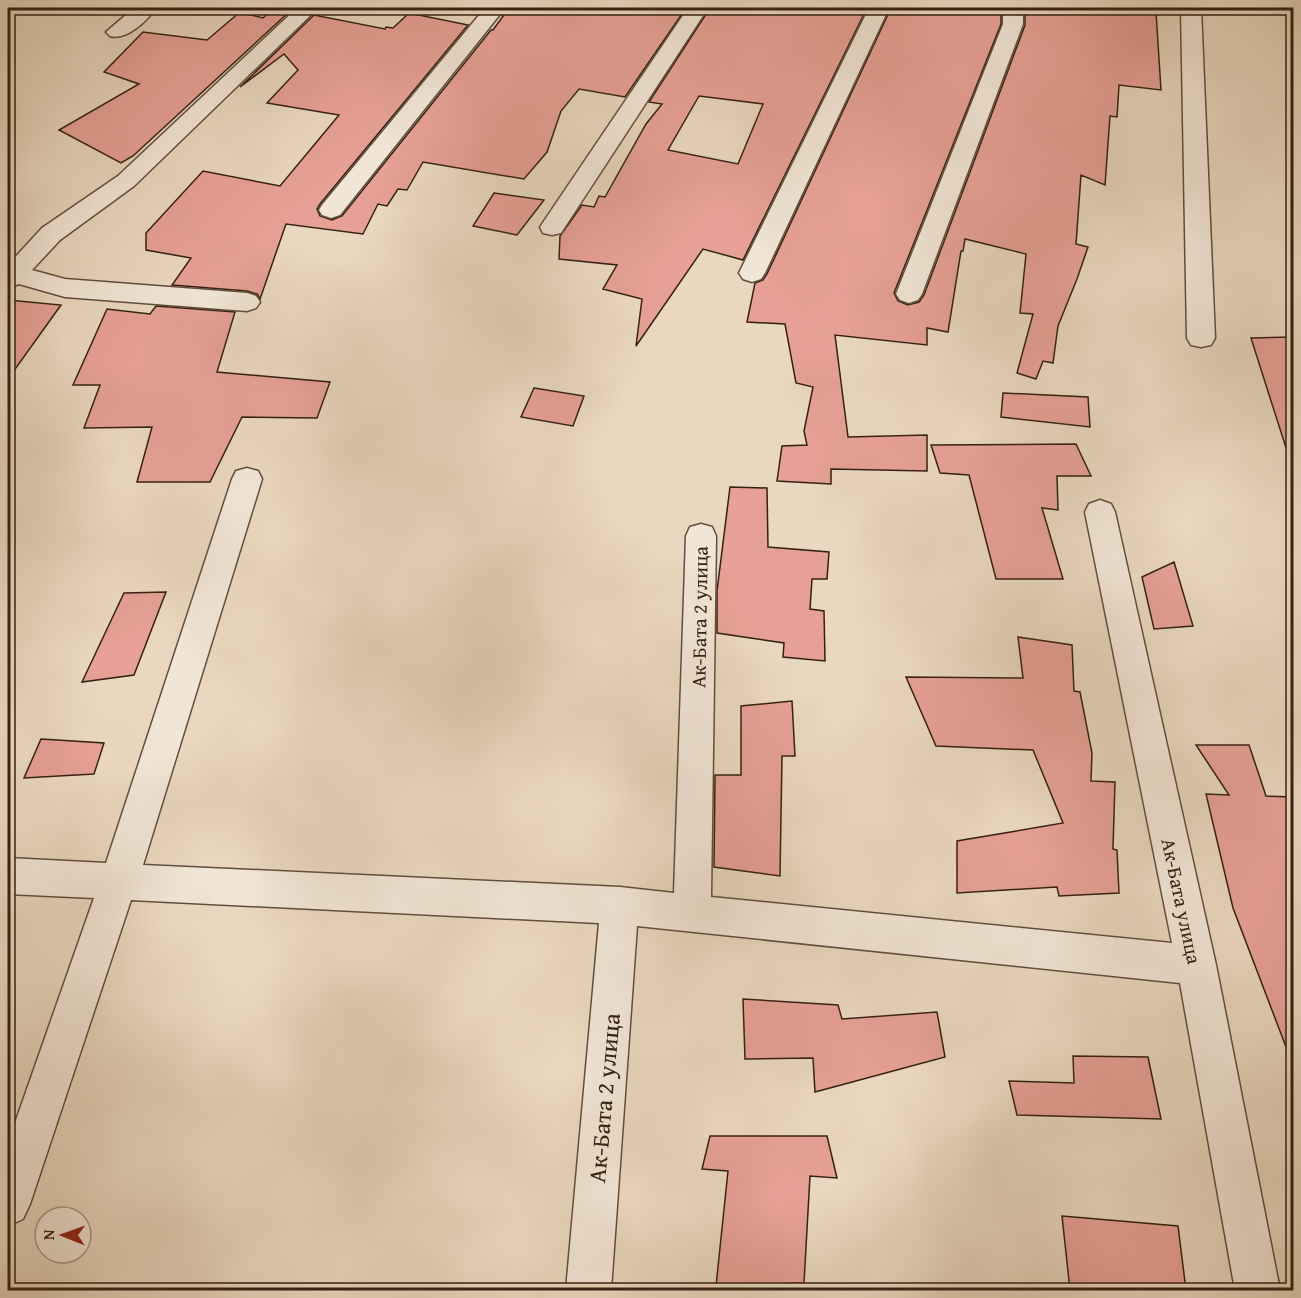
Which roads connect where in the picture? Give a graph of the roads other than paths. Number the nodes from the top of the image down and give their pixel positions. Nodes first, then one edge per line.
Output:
1 (146, 8) edge
2 (308, 8) edge
3 (495, 8) edge
4 (698, 8) edge
5 (879, 8) edge
6 (1013, 8) edge
7 (1191, 8) edge
8 (117, 32) dead end
9 (331, 210) dead end
10 (552, 227) dead end
11 (753, 273) dead end
12 (10, 277) edge
13 (909, 294) dead end
14 (247, 302) dead end
15 (1201, 338) dead end
16 (247, 479) dead end
17 (1100, 512) dead end
18 (701, 536) dead end
19 (8, 876) edge
20 (119, 880) junction
21 (621, 906) junction
22 (692, 915) junction
23 (1196, 965) junction
24 (8, 1204) edge
25 (588, 1290) edge
26 (1258, 1290) edge

1 - 8 street
2 - 12 street
3 - 9 street
4 - 10 street
5 - 11 street
6 - 13 street
7 - 15 street
12 - 14 street
16 - 20 street
17 - 23 street, Ак-Бата улица
18 - 22 street, Ак-Бата 2 улица
19 - 20 street
20 - 21 street
20 - 24 street
21 - 22 street
21 - 25 street, Ак-Бата 2 улица
22 - 23 street
23 - 26 street, Ак-Бата улица

